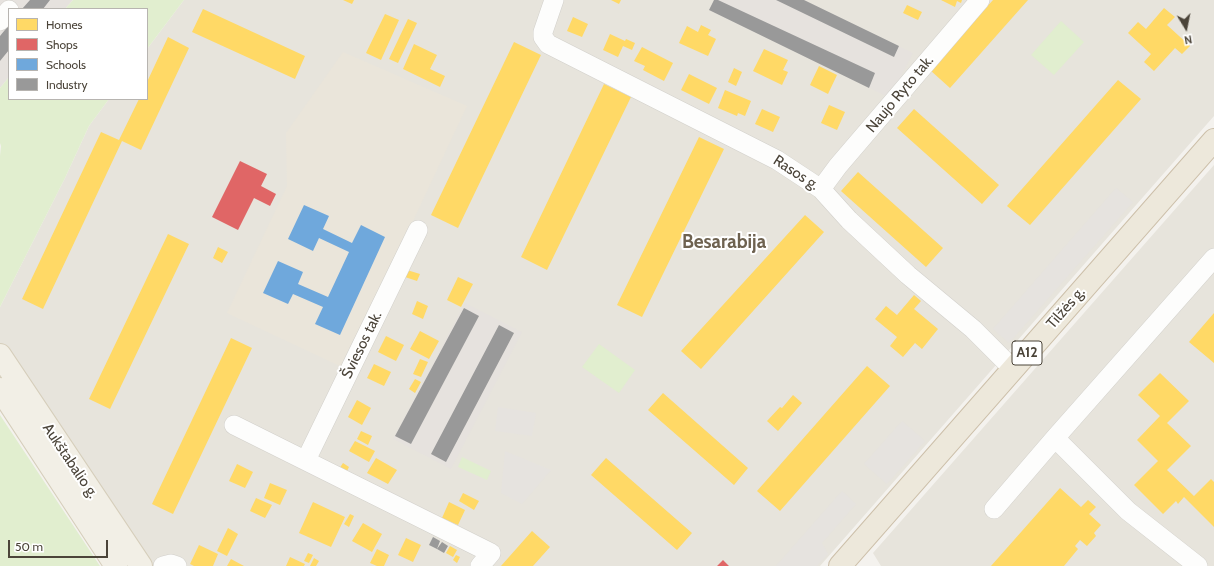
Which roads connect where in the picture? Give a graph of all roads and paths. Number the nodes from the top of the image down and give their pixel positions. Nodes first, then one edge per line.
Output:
1 (554, 0) edge
2 (980, 0) edge
3 (8, 12) edge
4 (0, 21) edge
5 (1214, 140) edge
6 (821, 188) junction
7 (418, 230) dead end
8 (1214, 258) edge
9 (0, 355) edge
10 (1013, 369) junction
11 (0, 388) edge
12 (234, 425) dead end
13 (1055, 438) junction
14 (306, 460) junction
15 (994, 509) dead end
16 (116, 566) edge
17 (141, 566) edge
18 (163, 566) edge
19 (177, 566) edge
20 (480, 566) edge
21 (840, 566) edge
22 (1198, 566) edge

1 - 6 street, Rasos g.
2 - 6 street, Naujo Ryto tak.
3 - 4 street
5 - 10 highway, Tilžės g. / A12
6 - 10 street, Rasos g.
7 - 14 street, Šviesos tak.
8 - 13 street
9 - 17 main road, Aukštabalio g.
10 - 21 highway, Tilžės g. / A12
11 - 16 main road, Aukštabalio g.
12 - 14 street
13 - 15 street
13 - 22 street
14 - 20 street
18 - 19 street

